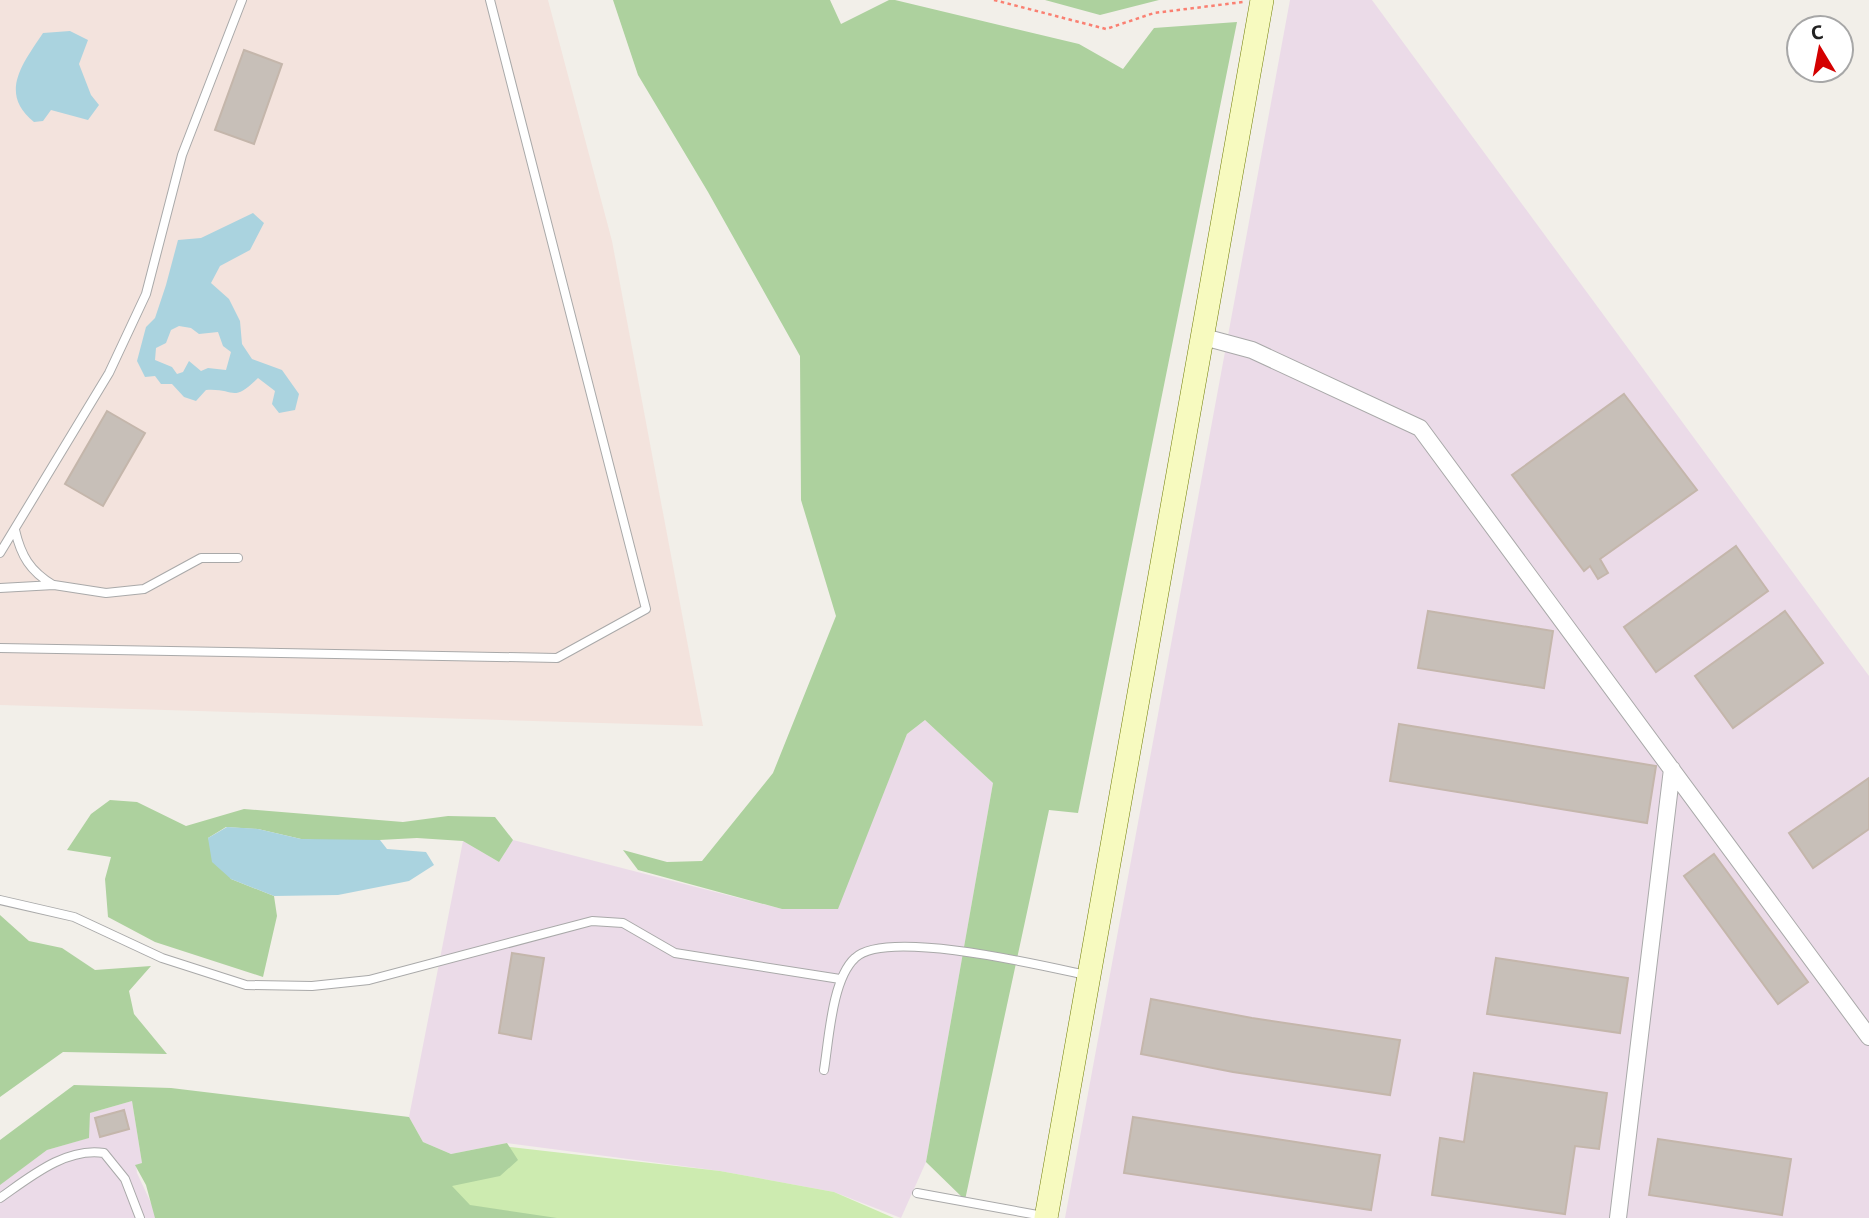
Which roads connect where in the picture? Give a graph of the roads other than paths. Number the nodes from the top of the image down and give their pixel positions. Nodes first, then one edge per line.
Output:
1 (242, 0) edge
2 (490, 0) edge
3 (1262, 0) edge
4 (1200, 336) junction
5 (15, 530) junction
6 (0, 553) edge
7 (238, 558) dead end
8 (54, 585) junction
9 (0, 588) edge
10 (0, 648) edge
11 (1671, 769) junction
12 (0, 900) edge
13 (1087, 975) junction
14 (840, 979) junction
15 (1869, 1037) edge
16 (824, 1070) dead end
17 (917, 1193) dead end
18 (0, 1198) edge
19 (1046, 1217) edge
20 (140, 1218) edge
21 (1618, 1218) edge

1 - 5 lane
2 - 10 lane
3 - 4 main road
4 - 11 street
4 - 13 main road
5 - 6 lane
5 - 8 lane
7 - 8 lane
8 - 9 lane
11 - 15 street
11 - 21 street
12 - 14 lane
13 - 14 lane
13 - 19 main road
14 - 16 lane
17 - 19 lane
18 - 20 lane

